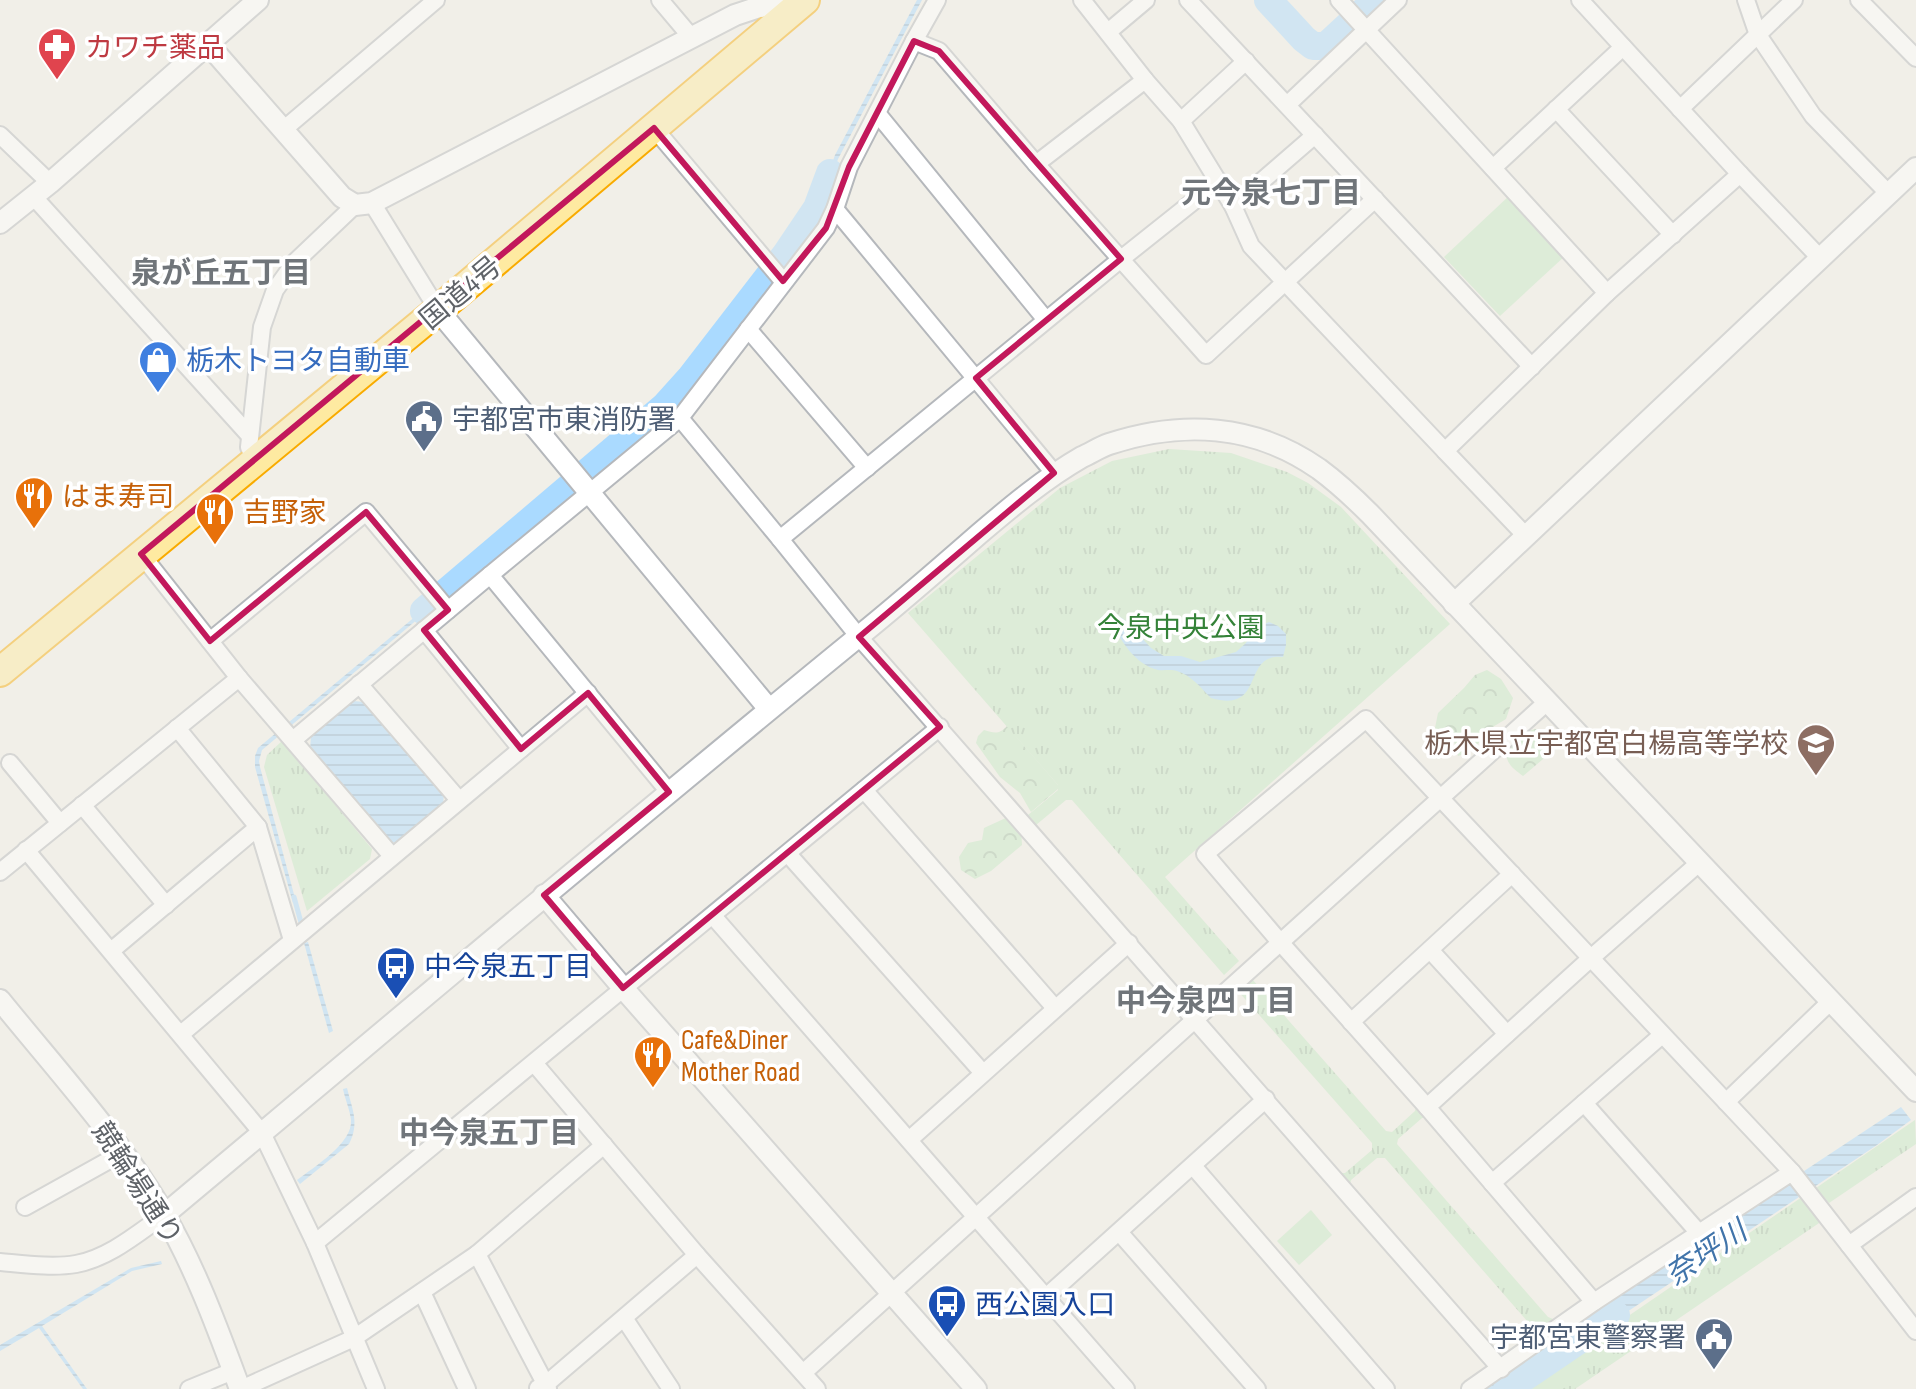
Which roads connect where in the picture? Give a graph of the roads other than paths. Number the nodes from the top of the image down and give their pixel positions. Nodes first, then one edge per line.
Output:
1 (258, 0) edge
2 (436, 0) edge
3 (660, 0) edge
4 (937, 0) edge
5 (1082, 0) edge
6 (1146, 0) edge
7 (1188, 0) edge
8 (1339, 0) edge
9 (1398, 0) edge
10 (1746, 0) edge
11 (1794, 0) edge
12 (1859, 0) edge
13 (801, 1) edge
14 (1586, 2) edge
15 (750, 4) edge
16 (1367, 30) junction
17 (1108, 32) junction
18 (1758, 35) junction
19 (692, 38) junction
20 (914, 41) junction
21 (208, 44) junction
22 (1623, 47) junction
23 (1916, 58) edge
24 (1246, 61) junction
25 (1145, 80) junction
26 (1287, 105) junction
27 (1556, 109) junction
28 (1680, 109) junction
29 (877, 113) junction
30 (1181, 121) junction
31 (654, 128) junction
32 (283, 130) junction
33 (0, 135) edge
34 (1315, 135) junction
35 (1036, 164) junction
36 (1493, 168) junction
37 (1916, 168) edge
38 (1740, 174) junction
39 (1219, 181) junction
40 (50, 183) junction
41 (1889, 194) junction
42 (33, 196) junction
43 (1375, 199) junction
44 (363, 204) junction
45 (1233, 206) junction
46 (835, 209) junction
47 (0, 223) edge
48 (1673, 235) junction
49 (1121, 259) junction
50 (1821, 259) junction
51 (783, 281) junction
52 (1286, 282) junction
53 (1607, 293) junction
54 (438, 310) junction
55 (1046, 320) junction
56 (748, 329) junction
57 (1532, 367) junction
58 (976, 378) junction
59 (680, 418) junction
60 (253, 448) junction
61 (1445, 451) junction
62 (867, 468) junction
63 (1054, 473) junction
64 (589, 492) junction
65 (1526, 536) junction
66 (780, 539) junction
67 (141, 554) junction
68 (490, 575) junction
69 (1454, 604) junction
70 (448, 610) junction
71 (424, 630) junction
72 (859, 637) junction
73 (210, 641) junction
74 (0, 672) edge
75 (239, 678) junction
76 (359, 684) junction
77 (588, 693) junction
78 (1547, 702) junction
79 (769, 709) junction
80 (940, 727) junction
81 (177, 728) junction
82 (293, 740) junction
83 (521, 749) junction
84 (10, 763) dead end
85 (864, 790) junction
86 (669, 792) junction
87 (1441, 796) junction
88 (459, 800) junction
89 (82, 805) junction
90 (60, 823) junction
91 (258, 827) junction
92 (26, 850) junction
93 (788, 854) junction
94 (392, 856) junction
95 (1699, 863) junction
96 (0, 872) edge
97 (1512, 874) junction
98 (544, 895) junction
99 (166, 905) junction
100 (713, 916) junction
101 (293, 940) junction
102 (1280, 942) junction
103 (1129, 943) junction
104 (1430, 950) junction
105 (111, 951) junction
106 (1591, 958) junction
107 (623, 988) junction
108 (0, 1000) edge
109 (1830, 1002) junction
110 (1055, 1008) junction
111 (1195, 1018) junction
112 (1351, 1022) junction
113 (181, 1034) junction
114 (1507, 1034) junction
115 (1662, 1035) junction
116 (534, 1063) junction
117 (983, 1073) junction
118 (1916, 1091) edge
119 (1266, 1099) junction
120 (1726, 1102) junction
121 (1584, 1103) junction
122 (1427, 1107) junction
123 (262, 1133) junction
124 (909, 1140) junction
125 (604, 1145) junction
126 (122, 1153) junction
127 (1193, 1166) junction
128 (1795, 1176) junction
129 (1492, 1183) junction
130 (1916, 1197) edge
131 (25, 1207) dead end
132 (164, 1215) junction
133 (976, 1217) junction
134 (1119, 1232) junction
135 (1699, 1233) junction
136 (315, 1243) junction
137 (1849, 1245) junction
138 (477, 1254) junction
139 (697, 1255) junction
140 (0, 1262) edge
141 (422, 1292) junction
142 (891, 1293) junction
143 (1046, 1297) junction
144 (1594, 1302) junction
145 (624, 1318) junction
146 (1916, 1331) edge
147 (354, 1338) junction
148 (1501, 1369) junction
149 (803, 1373) junction
150 (238, 1383) edge
151 (543, 1388) edge
152 (189, 1389) edge
153 (376, 1389) edge
154 (467, 1389) edge
155 (671, 1389) edge
156 (817, 1389) edge
157 (976, 1389) edge
158 (1126, 1389) edge
159 (1257, 1389) edge
160 (1386, 1389) edge
161 (1470, 1389) edge

1 - 21 street
2 - 32 street
3 - 19 street
4 - 20 street
5 - 17 street
6 - 17 street
7 - 24 street
8 - 16 street
9 - 16 street
10 - 18 street
11 - 18 street
12 - 23 street
13 - 15 street
13 - 31 highway, 国道4号
14 - 22 street
15 - 19 street
16 - 26 street
16 - 36 street
17 - 25 street
18 - 28 street
18 - 41 street
19 - 44 street
20 - 29 street
20 - 35 street
21 - 32 street
21 - 40 street
22 - 27 street
22 - 28 street
24 - 26 street
24 - 30 street
25 - 30 street
25 - 35 street
26 - 34 street
27 - 36 street
27 - 48 street
28 - 38 street
29 - 46 street
29 - 55 street
30 - 39 street
31 - 51 street
31 - 54 highway, 国道4号
32 - 44 street
33 - 40 street
34 - 43 street
34 - 45 street
35 - 49 street
36 - 53 street
37 - 41 street
38 - 48 street
38 - 50 street
39 - 45 street
39 - 49 street
40 - 42 street
41 - 50 street
42 - 47 street
42 - 60 street
43 - 52 street
43 - 57 street
44 - 54 street
44 - 60 street
45 - 52 street
46 - 51 street
46 - 58 street
48 - 53 street
49 - 52 street
49 - 55 street
50 - 65 street
51 - 56 street
52 - 61 street
53 - 57 street
54 - 60 highway, 国道4号
54 - 64 street
55 - 58 street
56 - 59 street
56 - 62 street
57 - 61 street
58 - 62 street
58 - 63 street
59 - 64 street
59 - 66 street
60 - 67 highway, 国道4号
61 - 65 street
62 - 66 street
63 - 69 street
63 - 72 street
64 - 68 street
64 - 79 street
65 - 69 street
66 - 72 street
67 - 73 street
67 - 74 highway, 国道4号
68 - 70 street
68 - 77 street
69 - 78 street
70 - 71 street
70 - 73 street
71 - 76 street
71 - 83 street
72 - 79 street
72 - 80 street
73 - 75 street
75 - 81 street
75 - 82 street
76 - 82 street
76 - 88 street
77 - 83 street
77 - 86 street
78 - 87 street
78 - 95 street
79 - 86 street
80 - 85 street
80 - 103 street
81 - 89 street
81 - 91 street
82 - 94 street
83 - 88 street
84 - 90 street
85 - 93 street
85 - 110 street
86 - 98 street
87 - 97 street
87 - 102 street
87 - 102 street
88 - 94 street
89 - 90 street
89 - 99 street
90 - 92 street
91 - 99 street
91 - 101 street
92 - 96 street
92 - 105 street
93 - 100 street
93 - 117 street
94 - 101 street
95 - 106 street
95 - 109 street
97 - 104 street
97 - 106 street
98 - 107 street
98 - 123 street
99 - 105 street
100 - 107 street
100 - 124 street
101 - 113 street
102 - 111 street
102 - 112 street
103 - 110 street
103 - 111 street
104 - 112 street
104 - 114 street
105 - 113 street
106 - 114 street
106 - 115 street
107 - 116 street
107 - 142 street
108 - 126 street, 競輪場通り
109 - 118 street
109 - 120 street
110 - 117 street
111 - 119 street
111 - 133 street
112 - 122 street
113 - 123 street
114 - 122 street
115 - 120 street
115 - 121 street
116 - 125 street
116 - 136 street
117 - 124 street
119 - 127 street
119 - 148 street
120 - 128 street
121 - 129 street
121 - 135 street
122 - 129 street
123 - 132 street
123 - 136 street
124 - 133 street
125 - 138 street
125 - 139 street
126 - 131 street
126 - 132 street, 競輪場通り
127 - 134 street
127 - 160 street
128 - 135 street
128 - 137 street
129 - 144 street
130 - 137 street
132 - 140 street
132 - 150 street, 競輪場通り
133 - 142 street
133 - 143 street
134 - 143 street
134 - 159 street
135 - 144 street
136 - 147 street
137 - 146 street
138 - 141 street
138 - 151 street
139 - 145 street
139 - 149 street
141 - 147 street
141 - 154 street
142 - 149 street
142 - 157 street
143 - 158 street
144 - 148 street
145 - 151 street
145 - 155 street
147 - 150 street
147 - 153 street
148 - 161 street
149 - 156 street
150 - 152 street

